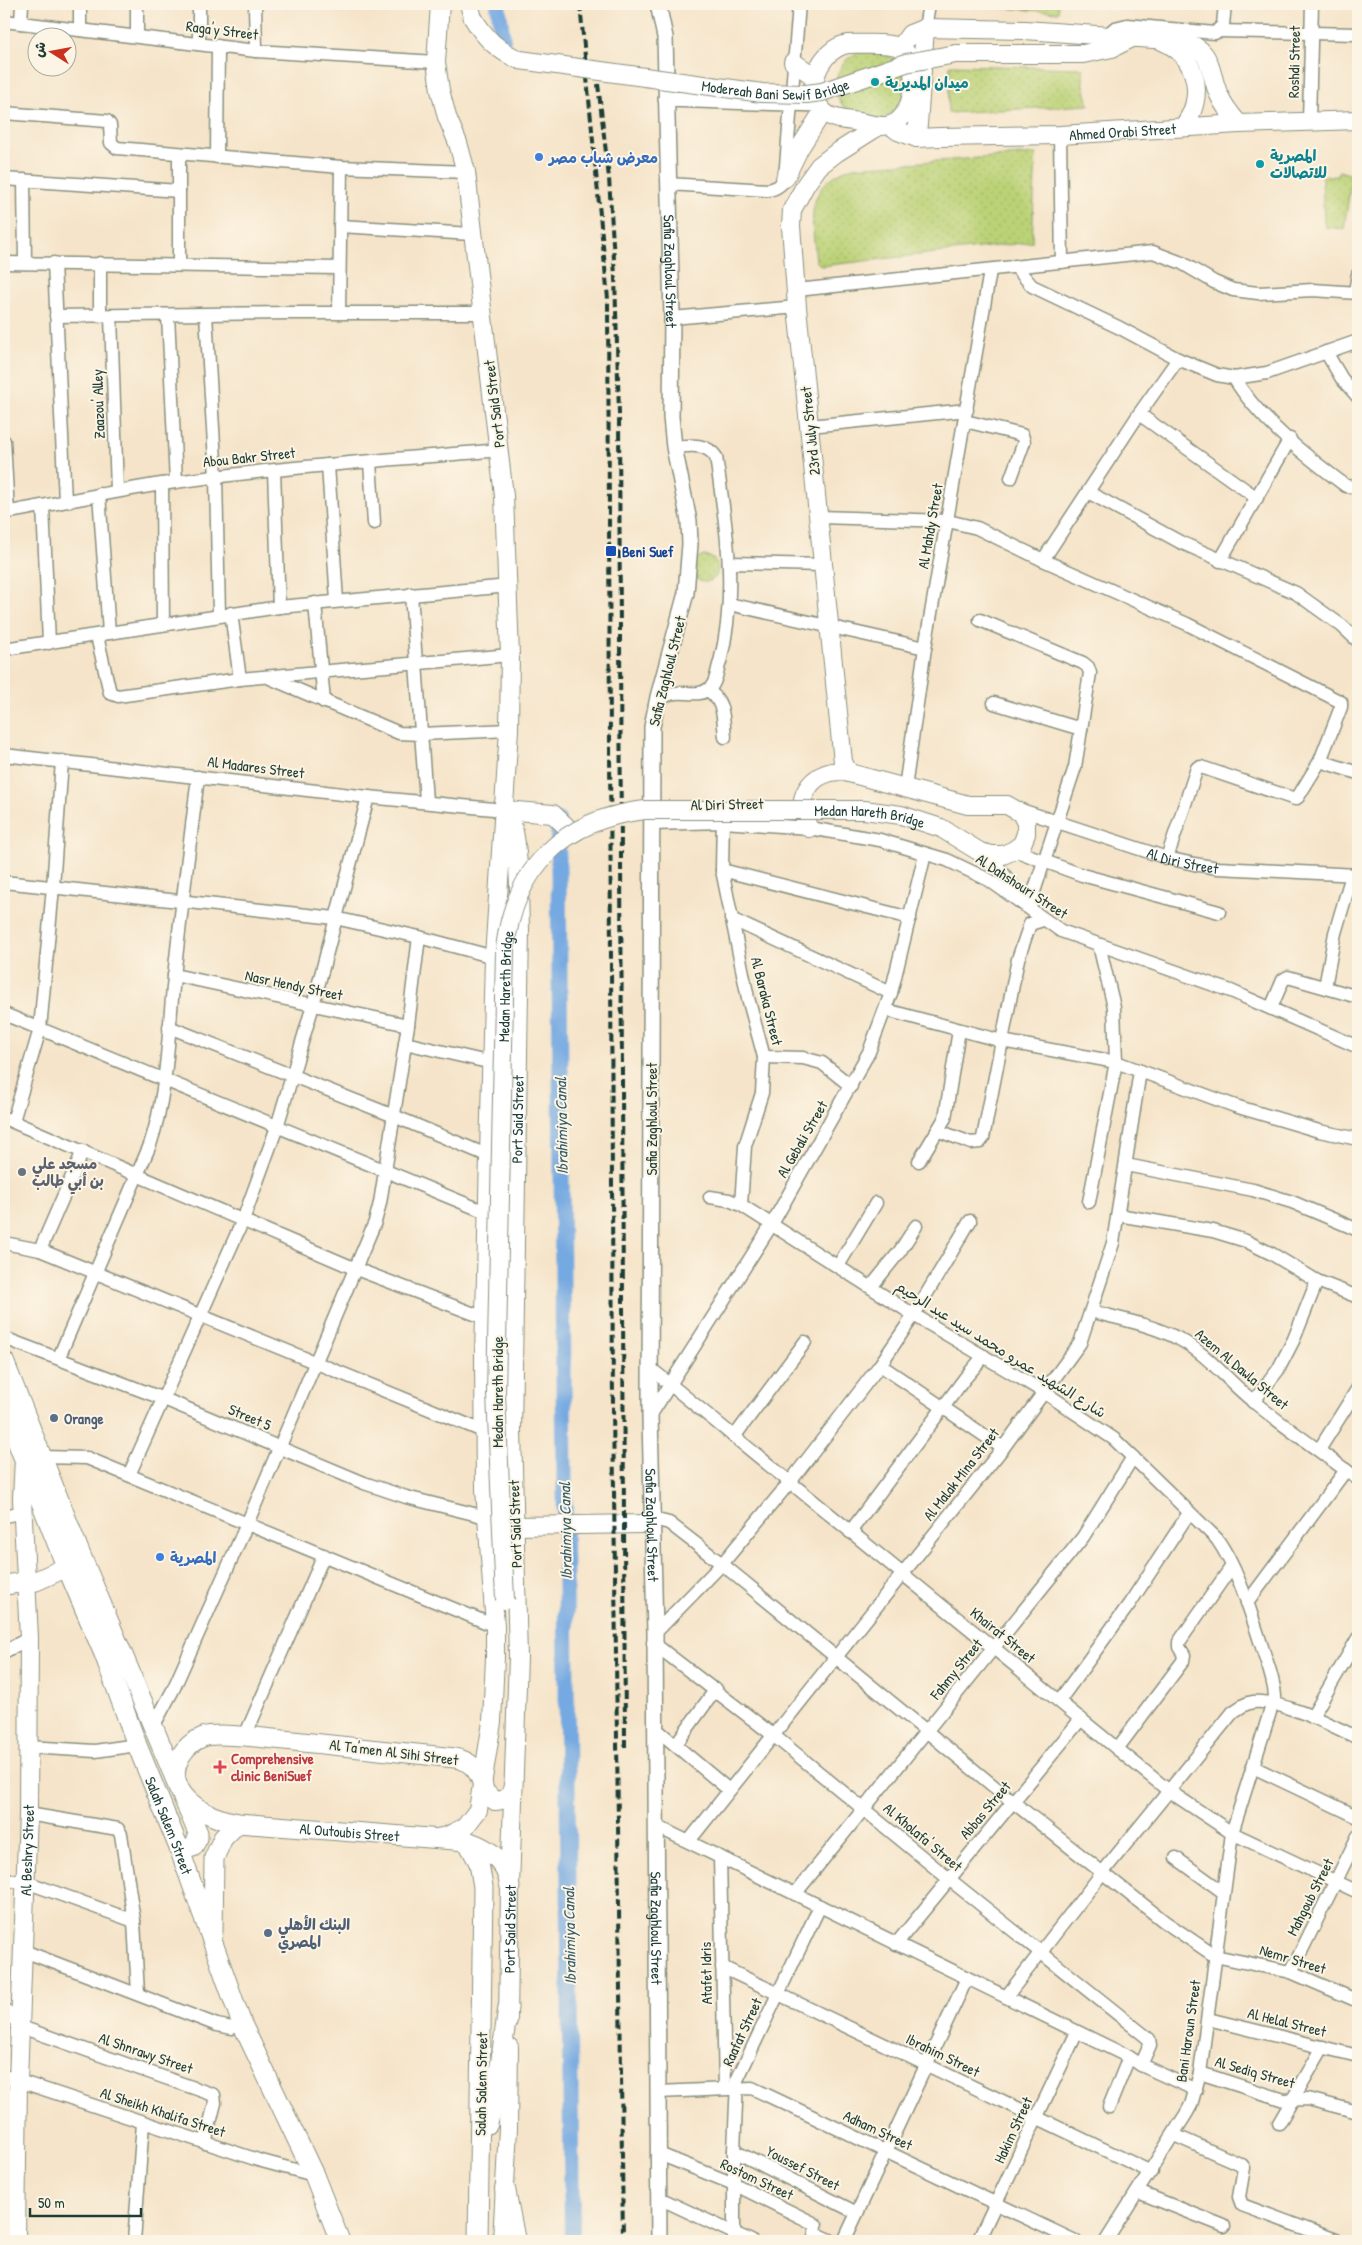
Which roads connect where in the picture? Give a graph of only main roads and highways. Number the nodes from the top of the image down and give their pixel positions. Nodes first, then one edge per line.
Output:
1 (440, 4) edge
2 (471, 11) edge
3 (925, 28) junction
4 (1134, 36) junction
5 (1156, 39) junction
6 (900, 48) junction
7 (793, 62) road end
8 (818, 96) junction
9 (1358, 120) edge
10 (1239, 124) junction
11 (884, 126) junction
12 (1183, 127) junction
13 (917, 138) junction
14 (785, 178) road end
15 (850, 773) junction
16 (504, 810) junction
17 (809, 828) road end
18 (573, 833) dead end
19 (980, 852) joint
20 (489, 1156) junction
21 (517, 1162) junction
22 (4, 1361) edge
23 (4, 1408) edge
24 (32, 1458) junction
25 (653, 1519) road end
26 (514, 1526) junction
27 (67, 1567) junction
28 (28, 1582) junction
29 (4, 1585) edge
30 (518, 1658) junction
31 (514, 1784) junction
32 (483, 1786) junction
33 (178, 1787) junction
34 (238, 1823) junction
35 (436, 1838) junction
36 (466, 1842) junction
37 (179, 1848) junction
38 (510, 1887) junction
39 (213, 1943) junction
40 (508, 2007) junction
41 (11, 2079) edge
42 (480, 2151) junction
43 (505, 2188) junction
44 (16, 2241) edge
45 (340, 2241) edge
46 (478, 2241) edge
47 (502, 2241) edge
48 (515, 2241) edge

1 - 16 main road, Port Said Street
2 - 4 main road, Modereah Bani Sewif Bridge, bridge
3 - 4 main road
3 - 6 main road
3 - 13 main road
4 - 5 main road
5 - 10 main road
5 - 12 main road
6 - 8 main road
6 - 11 main road
7 - 8 main road
8 - 11 main road
8 - 14 main road
9 - 10 main road, Ahmed Orabi Street
10 - 12 main road, Ahmed Orabi Street
11 - 13 main road, Ahmed Orabi Street
11 - 15 main road, 23rd July Street
12 - 13 main road, Ahmed Orabi Street
15 - 17 main road, Al Diri Street
15 - 19 main road, Al Diri Street
16 - 18 main road
16 - 20 main road, Port Said Street
16 - 21 main road, Port Said Street
19 - 30 main road, Medan Hareth Bridge, bridge
20 - 21 main road
20 - 32 main road, Port Said Street
21 - 26 main road, Port Said Street
22 - 24 main road, Salah Salem Street
23 - 24 main road, Salah Salem Street
24 - 27 main road, Salah Salem Street
24 - 28 main road, Al Beshry Street
24 - 33 main road, Salah Salem Street
25 - 26 main road
26 - 30 main road, Port Said Street
27 - 28 main road
27 - 37 main road, Salah Salem Street
28 - 29 main road
28 - 41 main road, Al Beshry Street
30 - 31 main road, Port Said Street
31 - 32 main road
31 - 38 main road, Port Said Street
32 - 33 main road, Al Ta'men Al Sihi Street
32 - 35 main road, Port Said Street
33 - 34 main road, Al Outoubis Street
33 - 37 main road, Salah Salem Street
34 - 35 main road, Al Outoubis Street
34 - 39 main road
35 - 36 main road, Al Outoubis Street
36 - 38 main road, Al Outoubis Street
36 - 42 main road, Salah Salem Street
37 - 39 main road, Salah Salem Street
38 - 40 main road, Port Said Street
39 - 45 main road, Salah Salem Street
40 - 42 main road
40 - 43 main road, Port Said Street
41 - 44 main road, Al Beshry Street
42 - 46 main road, Salah Salem Street
43 - 47 main road, Port Said Street
43 - 48 highway

